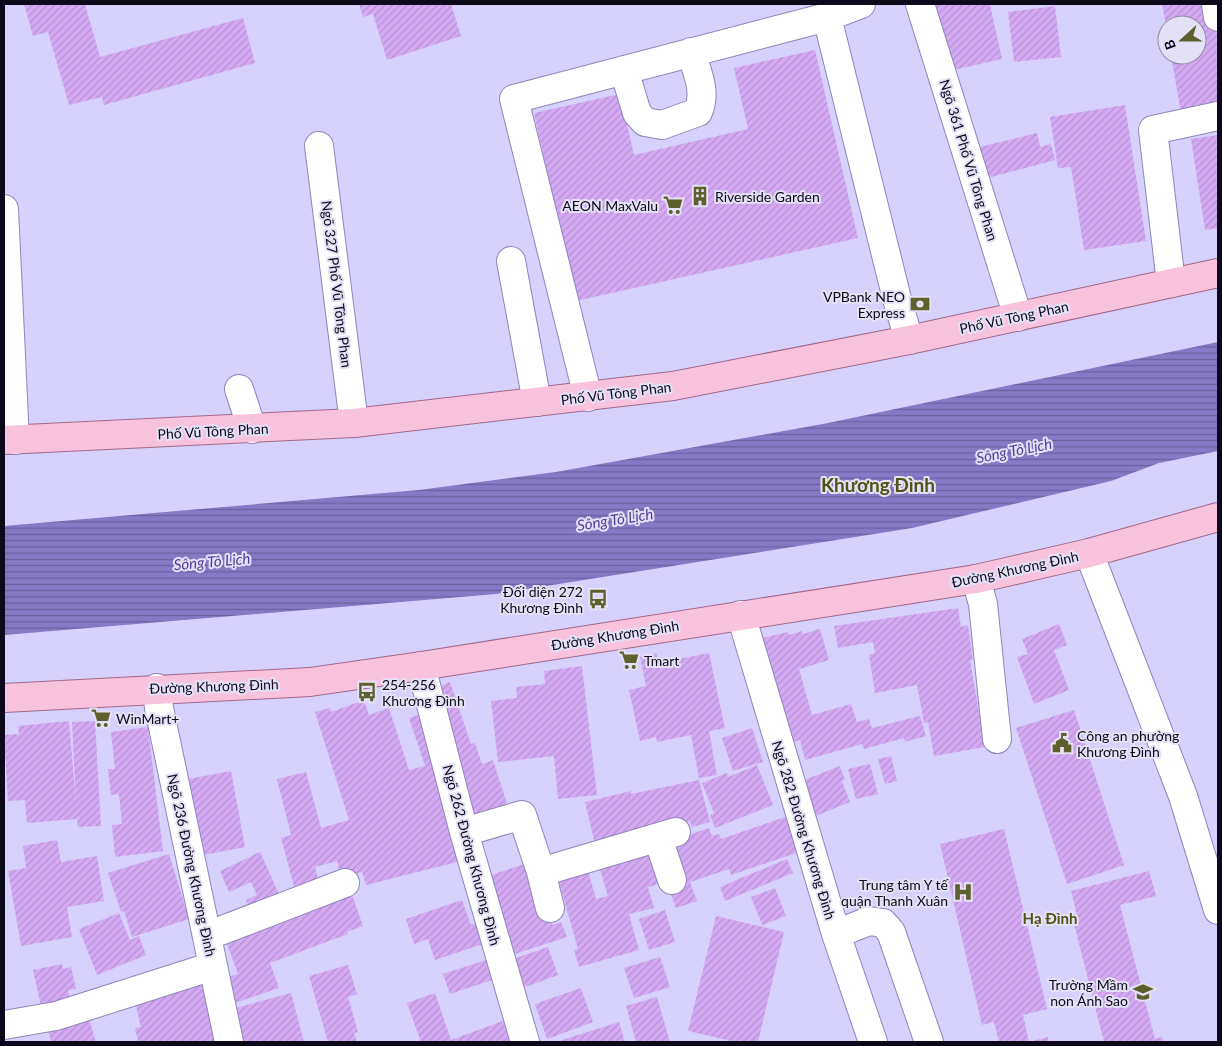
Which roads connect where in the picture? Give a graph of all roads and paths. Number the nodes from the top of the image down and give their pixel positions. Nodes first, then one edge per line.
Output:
1 (861, 4) edge
2 (920, 4) edge
3 (1216, 4) edge
4 (827, 17) junction
5 (1218, 17) edge
6 (691, 52) junction
7 (624, 70) junction
8 (1218, 116) edge
9 (319, 146) dead end
10 (4, 209) edge
11 (511, 261) dead end
12 (1218, 273) edge
13 (1171, 283) junction
14 (1018, 316) junction
15 (909, 340) junction
16 (240, 389) dead end
17 (588, 397) junction
18 (537, 402) junction
19 (354, 423) junction
20 (252, 429) junction
21 (9, 440) edge
22 (1218, 517) edge
23 (1089, 553) junction
24 (976, 579) junction
25 (741, 615) junction
26 (422, 666) junction
27 (157, 688) junction
28 (4, 698) edge
29 (997, 739) dead end
30 (464, 832) junction
31 (1209, 848) edge
32 (541, 872) junction
33 (672, 880) dead end
34 (345, 883) dead end
35 (550, 908) dead end
36 (1218, 910) edge
37 (836, 934) junction
38 (207, 936) junction
39 (213, 966) junction
40 (4, 1025) edge
41 (229, 1042) edge
42 (524, 1042) edge
43 (873, 1042) edge
44 (929, 1042) edge

1 - 4 street
2 - 14 street, Ngõ 361 Phố Vũ Tông Phan
3 - 5 street
4 - 6 street
4 - 15 street
6 - 7 street
6 - 7 street
7 - 17 street
8 - 13 street
9 - 19 street, Ngõ 327 Phố Vũ Tông Phan
10 - 21 street
11 - 18 street
12 - 13 main road, Phố Vũ Tông Phan
13 - 14 main road, Phố Vũ Tông Phan
14 - 15 main road, Phố Vũ Tông Phan
15 - 17 main road, Phố Vũ Tông Phan
16 - 20 street
17 - 18 main road, Phố Vũ Tông Phan
18 - 19 main road, Phố Vũ Tông Phan
19 - 20 main road, Phố Vũ Tông Phan
20 - 21 main road, Phố Vũ Tông Phan
22 - 23 main road, Đường Khương Đình
23 - 24 main road, Đường Khương Đình
23 - 31 street
24 - 25 main road, Đường Khương Đình
24 - 29 street
25 - 26 main road, Đường Khương Đình
25 - 37 street, Ngõ 282 Đường Khương Đình
26 - 27 main road, Đường Khương Đình
26 - 30 street, Ngõ 262 Đường Khương Đình
27 - 28 main road, Đường Khương Đình
27 - 38 street, Ngõ 236 Đường Khương Đình
30 - 32 street
30 - 42 street, Ngõ 262 Đường Khương Đình
31 - 36 street
32 - 33 street
32 - 35 street
34 - 38 street
37 - 43 street, Ngõ 282 Đường Khương Đình
37 - 44 street
38 - 39 street, Ngõ 236 Đường Khương Đình
39 - 40 street
39 - 41 street, Ngõ 236 Đường Khương Đình

